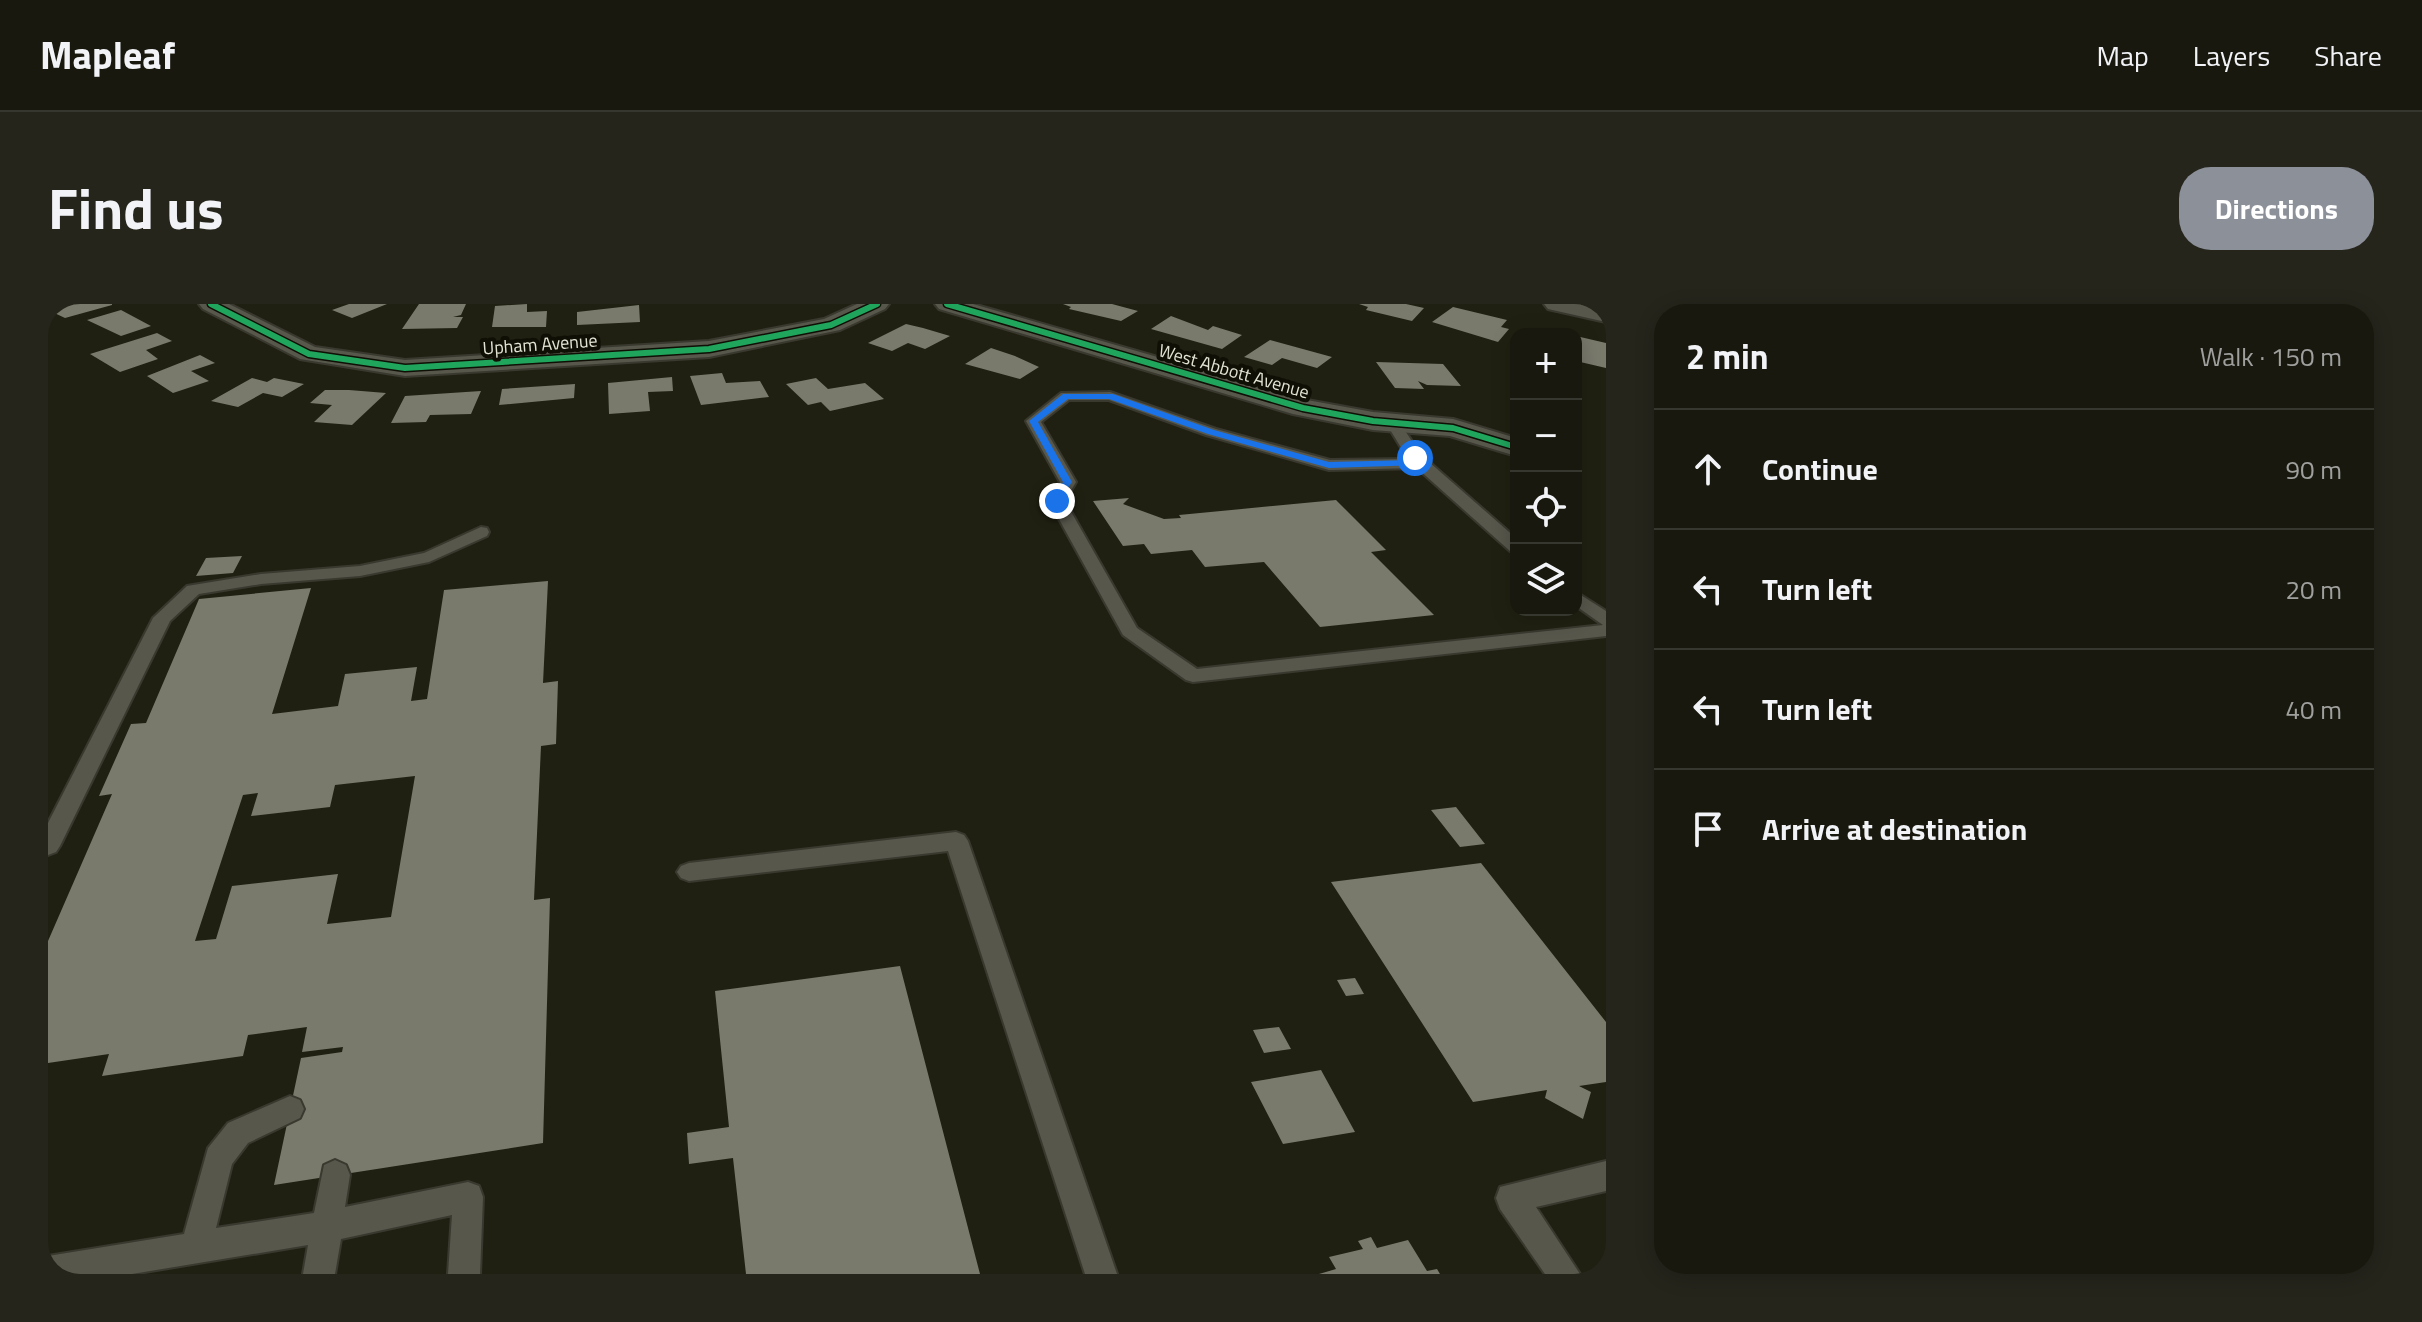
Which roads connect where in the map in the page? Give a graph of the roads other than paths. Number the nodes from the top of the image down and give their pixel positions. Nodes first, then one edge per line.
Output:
1 (211, 304) edge
2 (877, 304) edge
3 (947, 304) edge
4 (1556, 304) edge
5 (1606, 315) edge
6 (1393, 423) junction
7 (1510, 445) edge
8 (1421, 463) junction
9 (481, 532) dead end
10 (1513, 544) edge
11 (1582, 602) edge
12 (1606, 620) edge
13 (1606, 630) edge
14 (48, 846) edge
15 (689, 872) dead end
16 (290, 1109) dead end
17 (335, 1175) dead end
18 (1606, 1176) edge
19 (327, 1226) junction
20 (196, 1247) junction
21 (48, 1272) edge
22 (319, 1274) edge
23 (464, 1274) edge
24 (1101, 1274) edge
25 (1564, 1274) edge

1 - 2 street, Upham Avenue
3 - 6 street, West Abbott Avenue
4 - 5 street
6 - 7 street, West Abbott Avenue
6 - 8 lane
8 - 10 lane
8 - 13 lane
9 - 14 lane
11 - 12 lane
15 - 24 lane
16 - 20 lane
17 - 19 lane
18 - 25 lane
19 - 20 lane
19 - 22 lane
19 - 23 lane
20 - 21 lane

